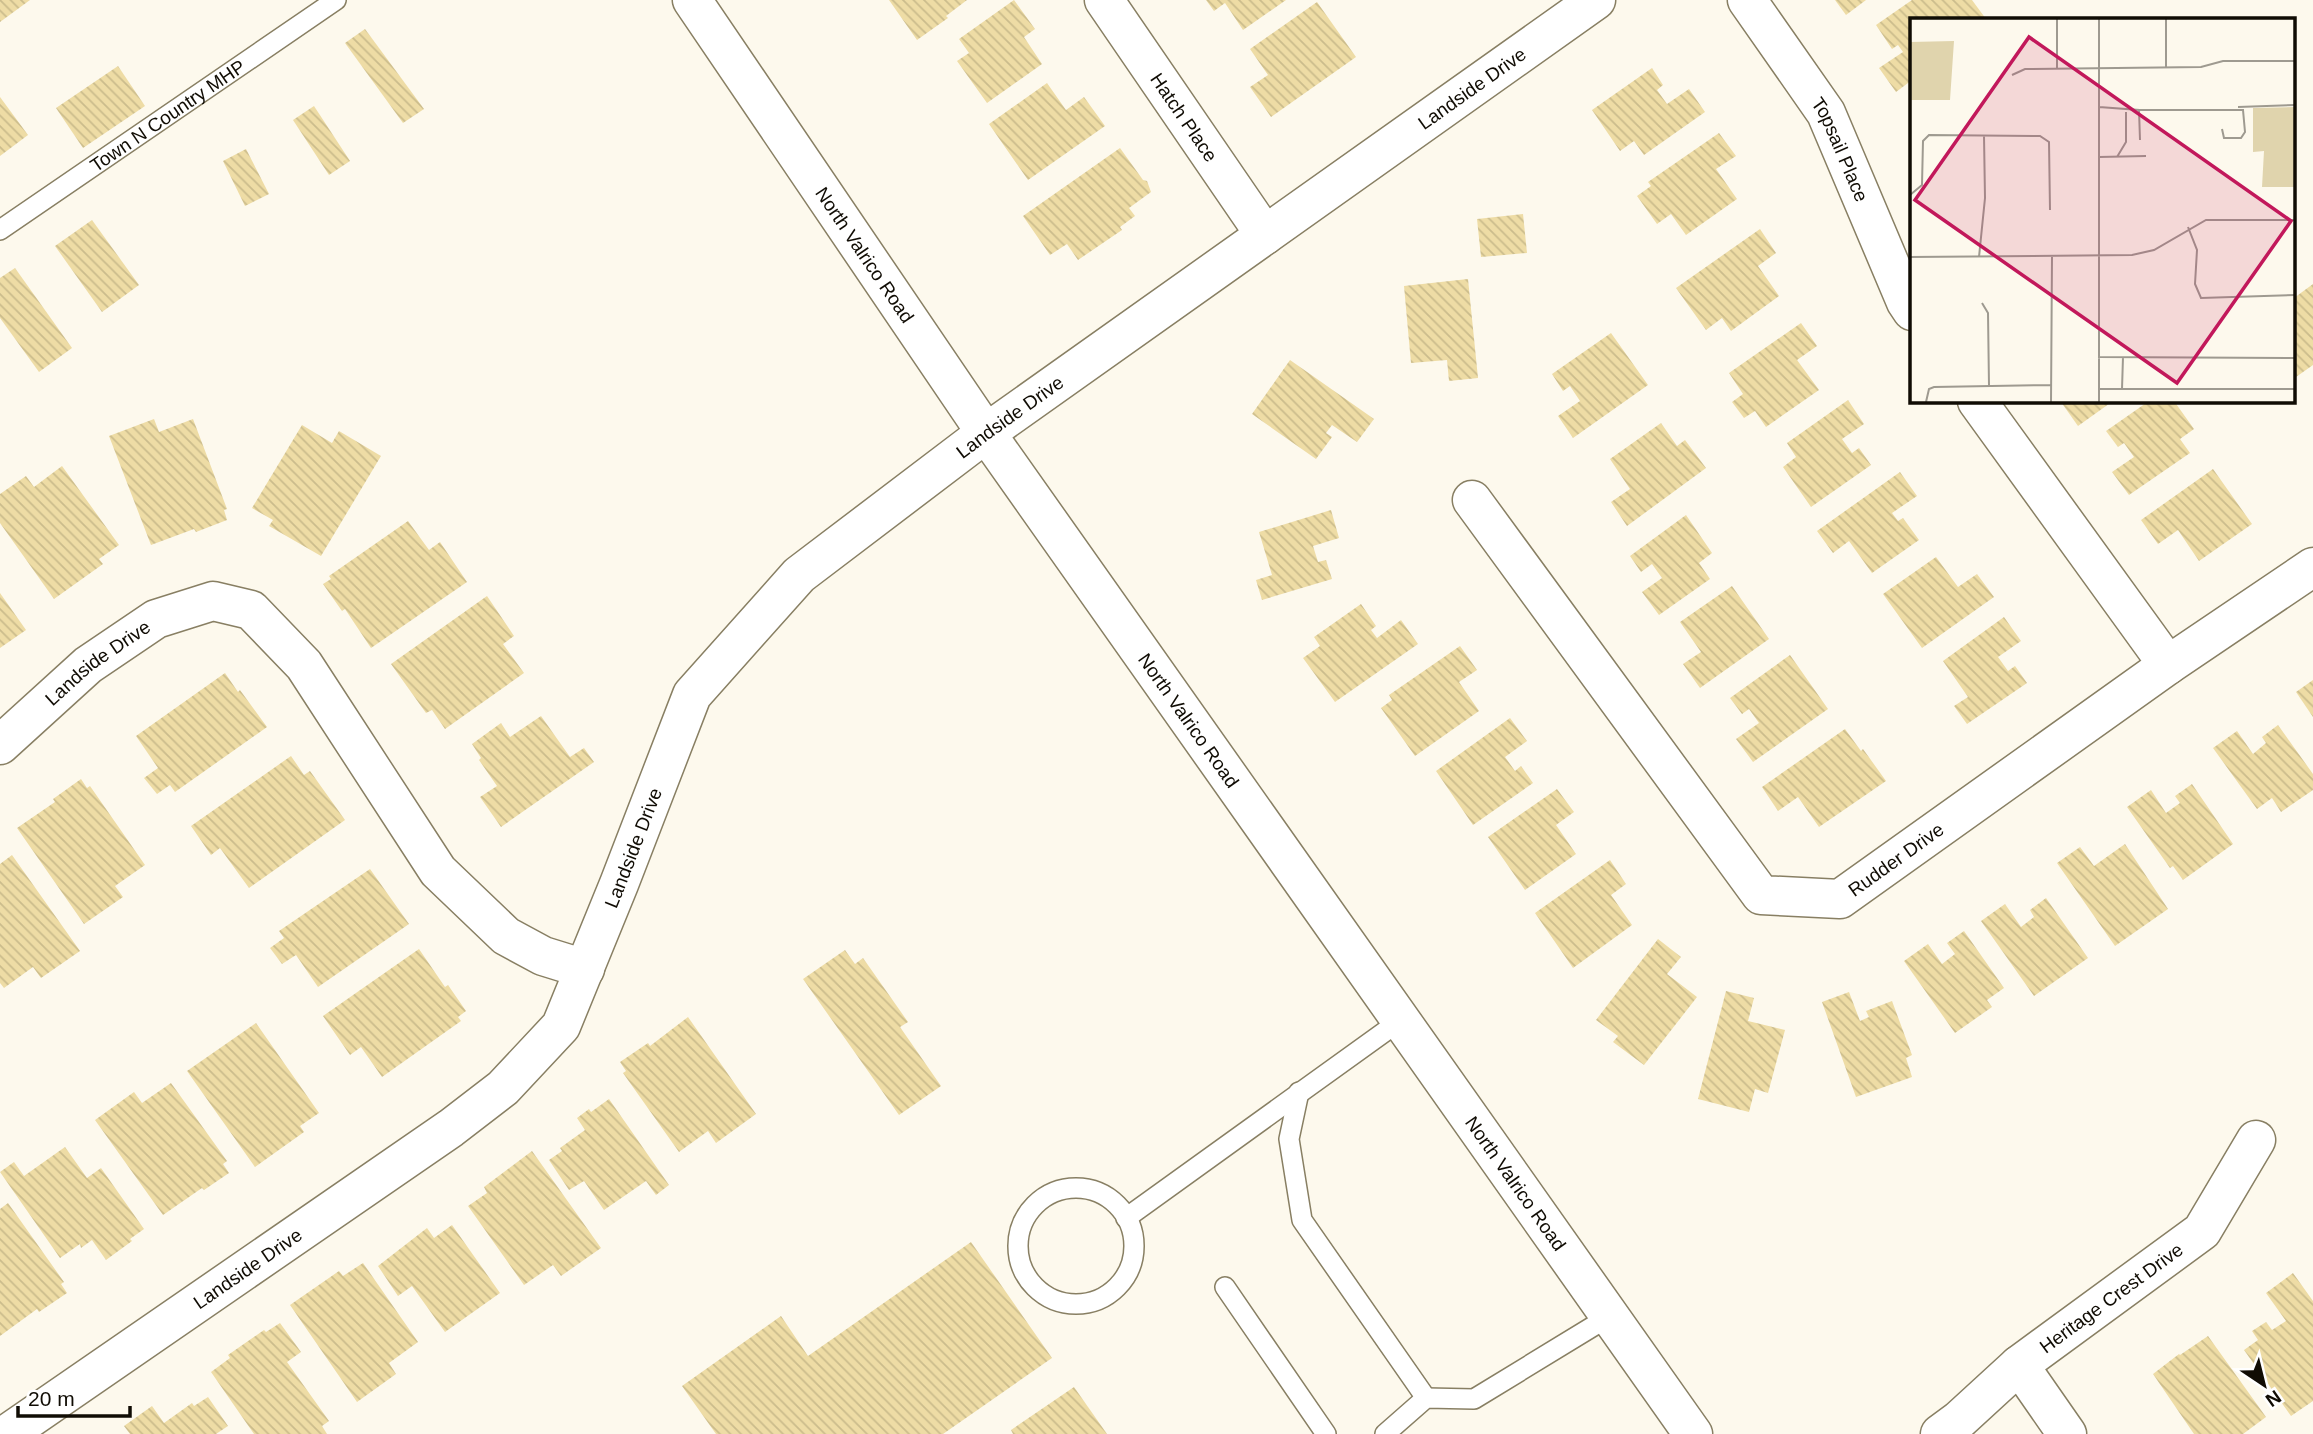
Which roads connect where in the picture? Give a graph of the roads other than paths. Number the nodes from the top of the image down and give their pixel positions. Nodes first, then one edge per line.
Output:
1 (336, 0) edge
2 (692, 0) edge
3 (1104, 0) edge
4 (1596, 0) edge
5 (1746, 0) edge
6 (0, 230) edge
7 (1265, 234) junction
8 (1910, 308) edge
9 (1978, 402) edge
10 (986, 433) junction
11 (1472, 500) dead end
12 (2313, 567) edge
13 (2168, 665) junction
14 (0, 745) edge
15 (585, 969) junction
16 (1401, 1020) junction
17 (1299, 1092) junction
18 (2256, 1140) dead end
19 (1126, 1217) junction
20 (1225, 1287) dead end
21 (1610, 1316) junction
22 (2019, 1365) junction
23 (1426, 1398) junction
24 (7, 1434) edge
25 (1326, 1434) edge
26 (1385, 1434) edge
27 (1693, 1434) edge
28 (1940, 1434) edge
29 (2067, 1434) edge

1 - 6 lane, Town N Country MHP
2 - 10 street, North Valrico Road
3 - 7 street, Hatch Place
4 - 7 street, Landside Drive
5 - 8 street, Topsail Place
7 - 10 street, Landside Drive
9 - 13 street
10 - 15 street, Landside Drive
10 - 16 street, North Valrico Road
11 - 13 street, Rudder Drive
12 - 13 street, Rudder Drive
14 - 15 street, Landside Drive
15 - 24 street, Landside Drive
16 - 17 lane
16 - 21 street, North Valrico Road
17 - 19 lane
17 - 23 lane
18 - 22 street, Heritage Crest Drive
19 - 19 lane
20 - 25 lane
21 - 23 lane
21 - 27 street, North Valrico Road
22 - 28 street, Heritage Crest Drive
22 - 29 street
23 - 26 lane

